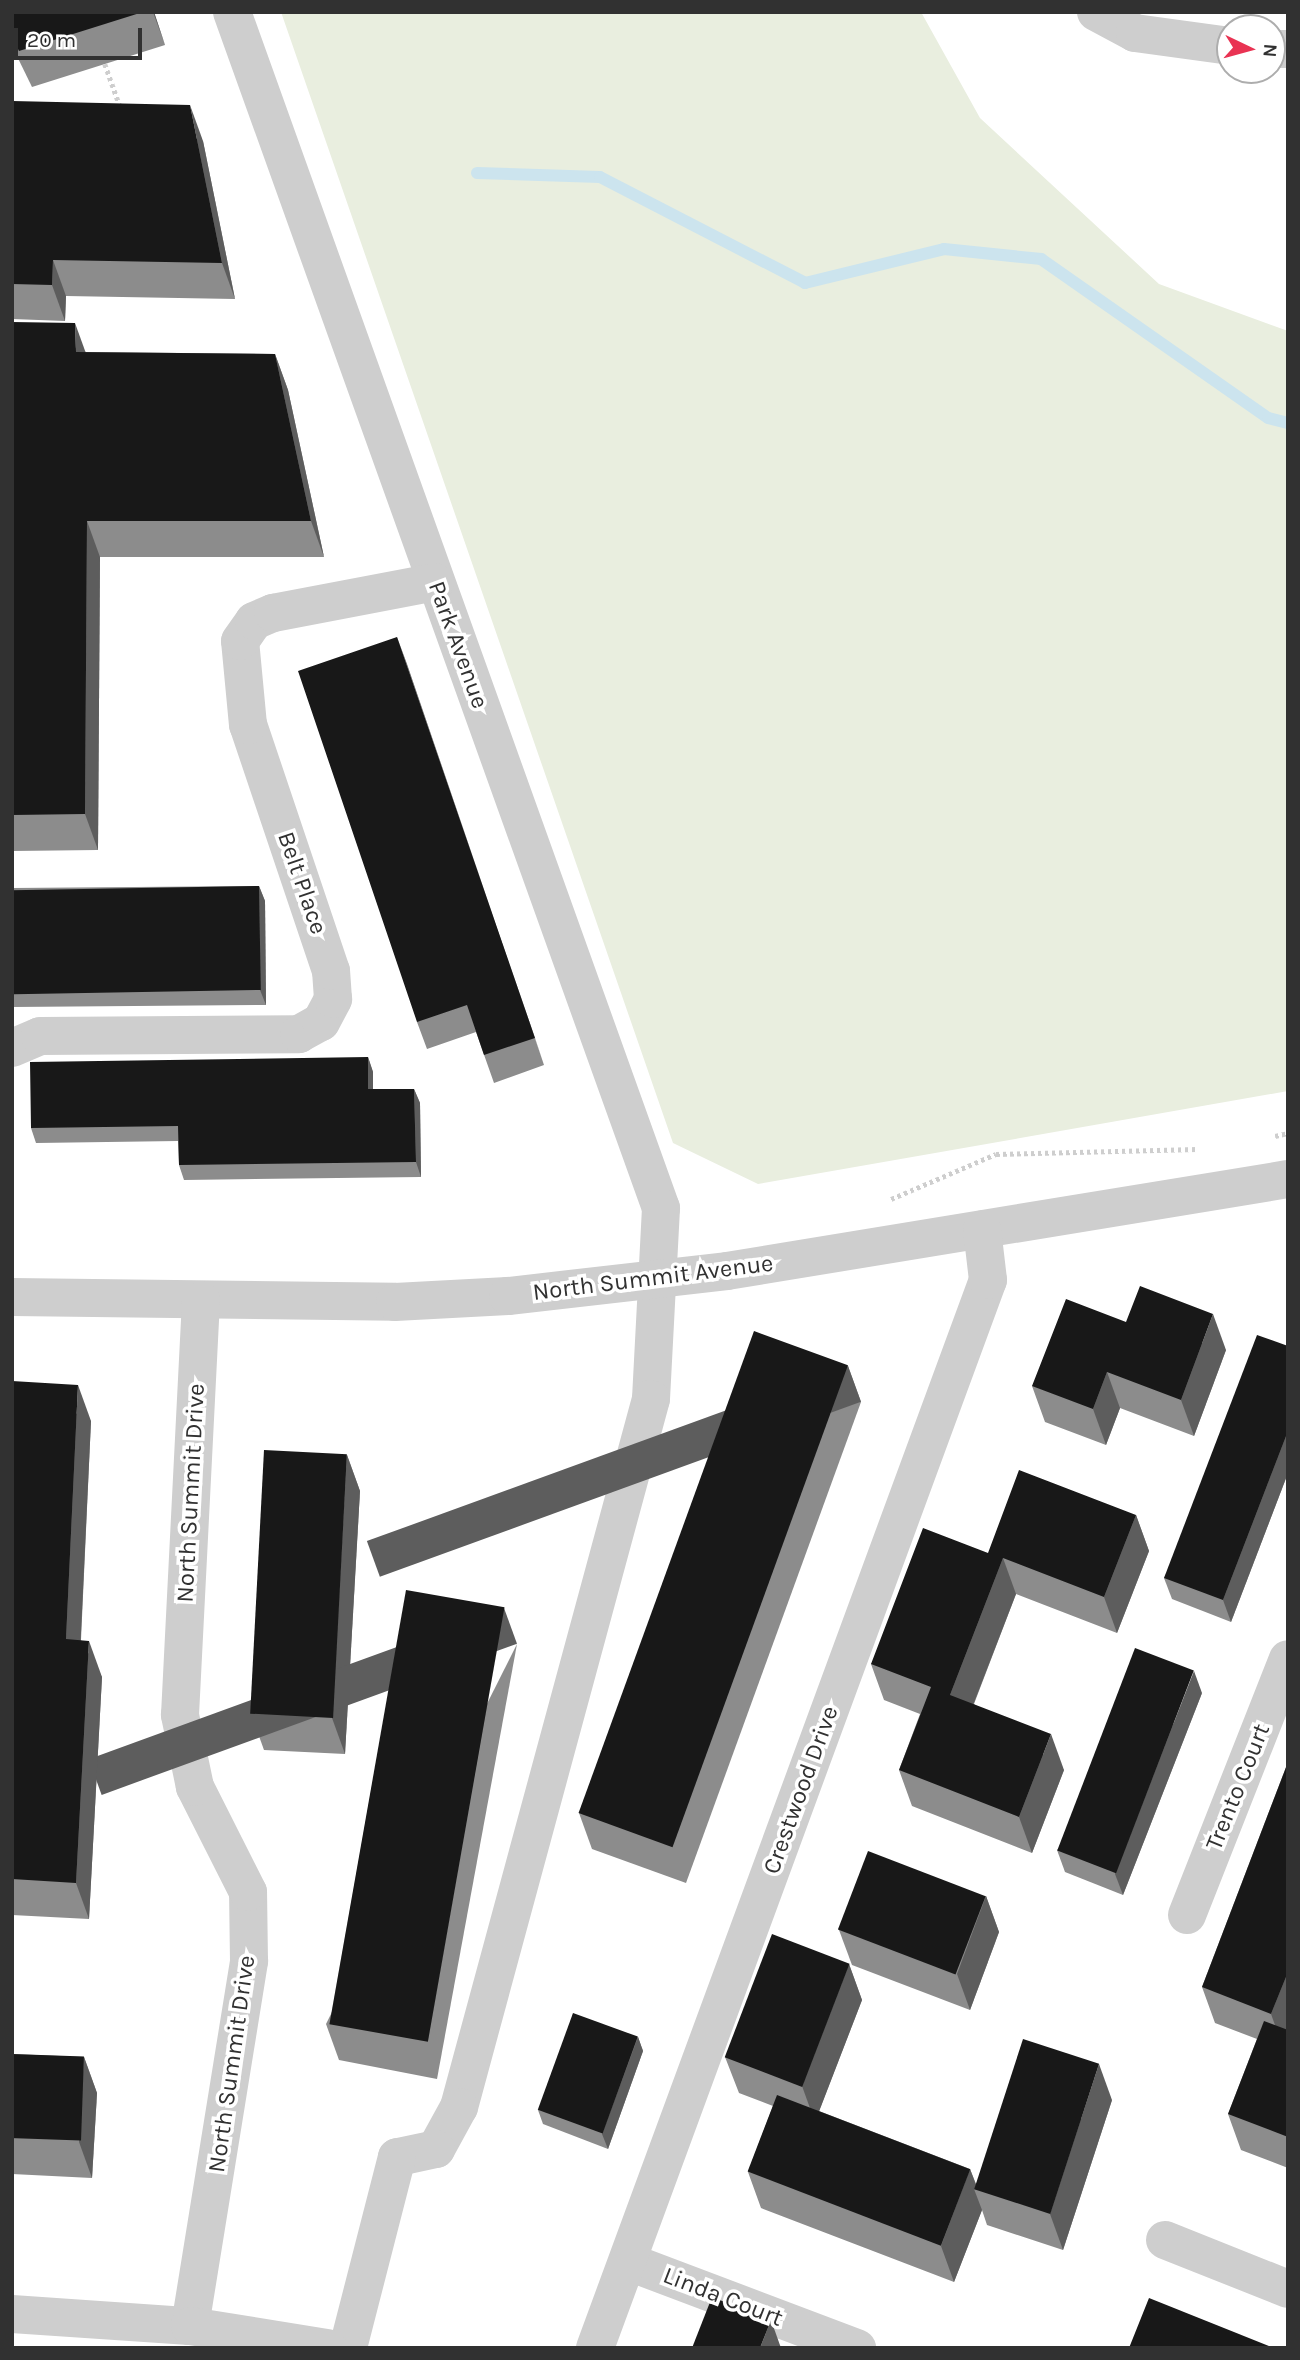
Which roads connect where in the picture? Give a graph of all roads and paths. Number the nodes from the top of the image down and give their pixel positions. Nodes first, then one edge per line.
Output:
1 (232, 12) edge
2 (1096, 12) edge
3 (1216, 44) edge
4 (105, 64) edge
5 (124, 116) edge
6 (435, 582) junction
7 (12, 1048) edge
8 (1288, 1133) edge
9 (1261, 1139) dead end
10 (1208, 1148) dead end
11 (1288, 1178) edge
12 (877, 1202) dead end
13 (982, 1230) junction
14 (657, 1281) junction
15 (12, 1297) edge
16 (201, 1301) junction
17 (1288, 1659) edge
18 (1187, 1915) dead end
19 (1165, 2240) dead end
20 (629, 2262) junction
21 (1288, 2289) edge
22 (12, 2314) edge
23 (190, 2326) junction
24 (328, 2348) edge
25 (348, 2348) edge
26 (595, 2348) edge
27 (856, 2348) edge

1 - 6 street, Park Avenue
2 - 3 street
4 - 5 path
6 - 7 street, Belt Place
6 - 14 street, Park Avenue
8 - 9 path
10 - 12 path
11 - 13 street, North Summit Avenue
13 - 14 street, North Summit Avenue
13 - 20 street, Crestwood Drive
14 - 16 street, North Summit Avenue
14 - 25 street, Park Avenue
15 - 16 street, North Summit Avenue
16 - 23 street, North Summit Drive
17 - 18 street, Trento Court
19 - 21 street
20 - 26 street, Crestwood Drive
20 - 27 street, Linda Court
22 - 23 street
23 - 24 street

